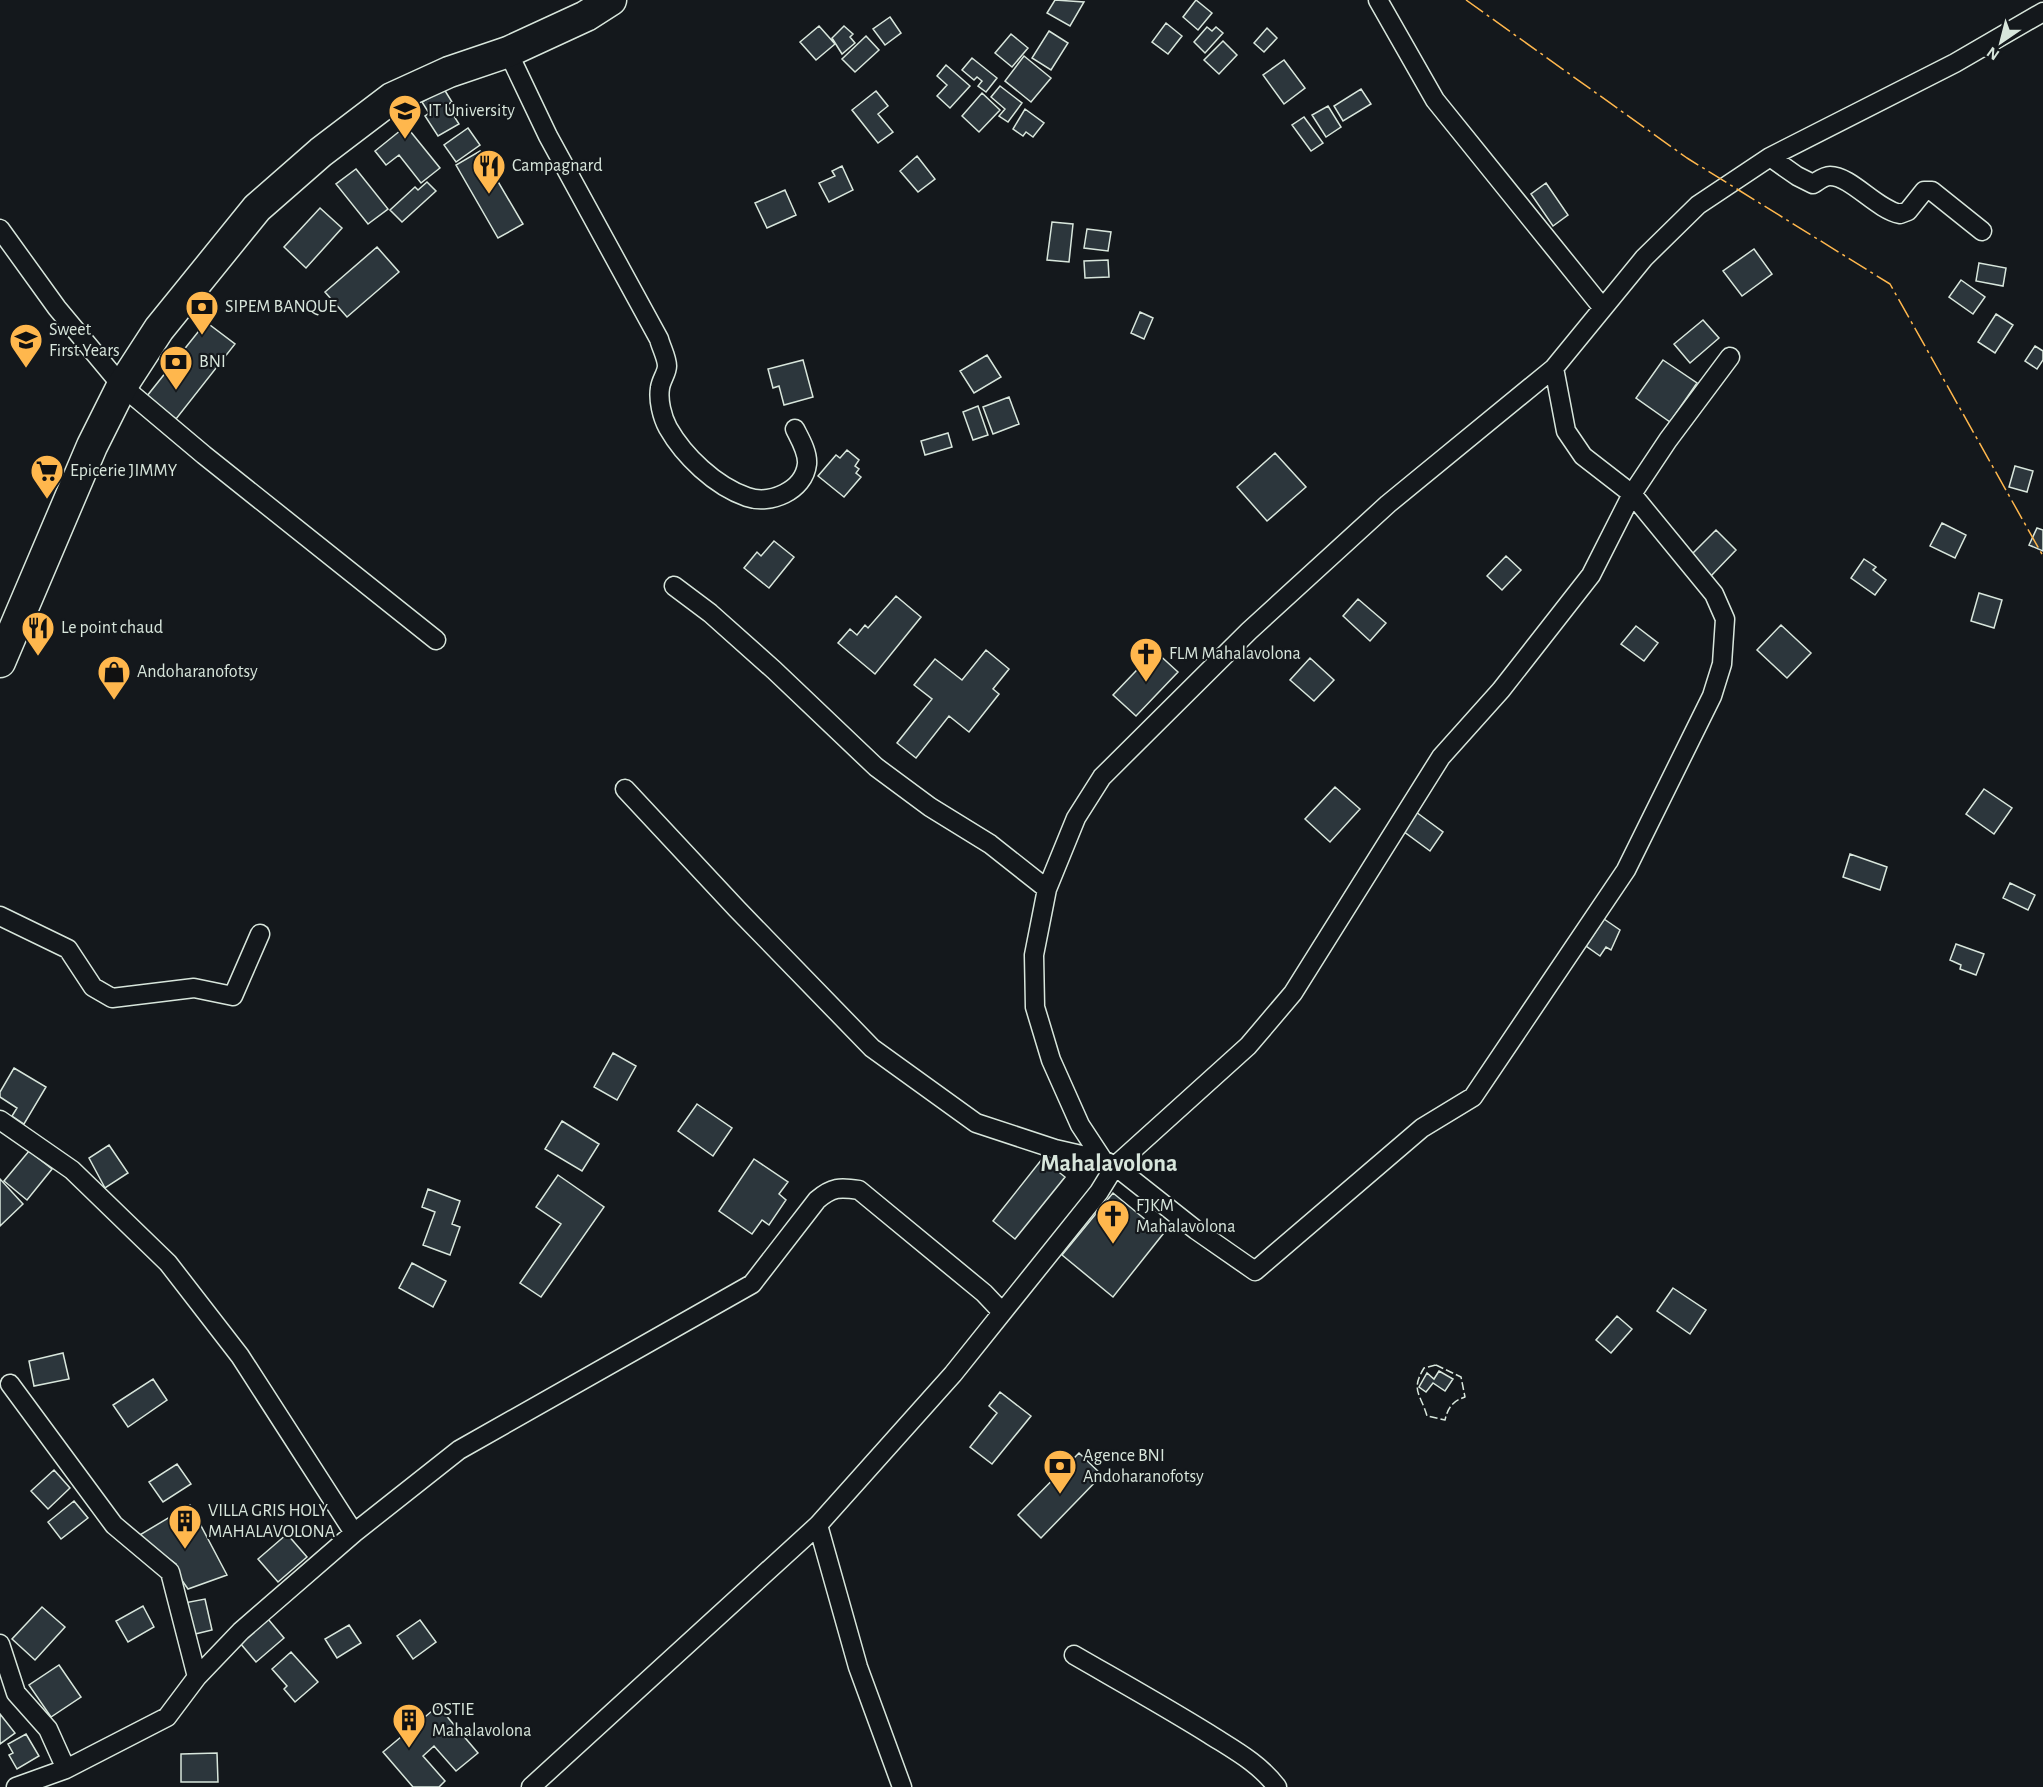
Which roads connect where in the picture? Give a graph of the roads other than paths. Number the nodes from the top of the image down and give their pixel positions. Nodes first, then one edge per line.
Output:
1 (611, 0) edge
2 (1378, 0) edge
3 (2043, 12) edge
4 (508, 52) junction
5 (1770, 157) junction
6 (0, 229) edge
7 (1982, 231) dead end
8 (1602, 308) junction
9 (1730, 357) dead end
10 (1554, 368) junction
11 (122, 386) junction
12 (795, 429) dead end
13 (1632, 494) junction
14 (674, 586) dead end
15 (436, 640) dead end
16 (0, 662) edge
17 (625, 789) dead end
18 (1047, 889) junction
19 (0, 916) edge
20 (260, 934) dead end
21 (0, 1120) edge
22 (1109, 1163) junction
23 (1002, 1312) junction
24 (10, 1384) dead end
25 (818, 1525) junction
26 (354, 1533) junction
27 (0, 1644) edge
28 (1074, 1655) dead end
29 (197, 1677) junction
30 (66, 1769) junction
31 (16, 1787) edge
32 (531, 1787) edge
33 (902, 1787) edge
34 (1277, 1787) edge

1 - 4 main road
2 - 8 street
3 - 5 street
4 - 11 main road
4 - 12 street
5 - 7 street
5 - 8 street
6 - 11 street
8 - 10 street
9 - 13 street
10 - 13 street
10 - 18 street
11 - 15 street
11 - 16 main road
13 - 22 street
13 - 22 street
14 - 18 street
17 - 22 street
18 - 22 street
19 - 20 street
21 - 26 street
22 - 23 street
23 - 25 street
23 - 26 street
24 - 29 street
25 - 32 street
25 - 33 street
26 - 29 street
27 - 30 street
28 - 34 street
29 - 30 street
30 - 31 street

